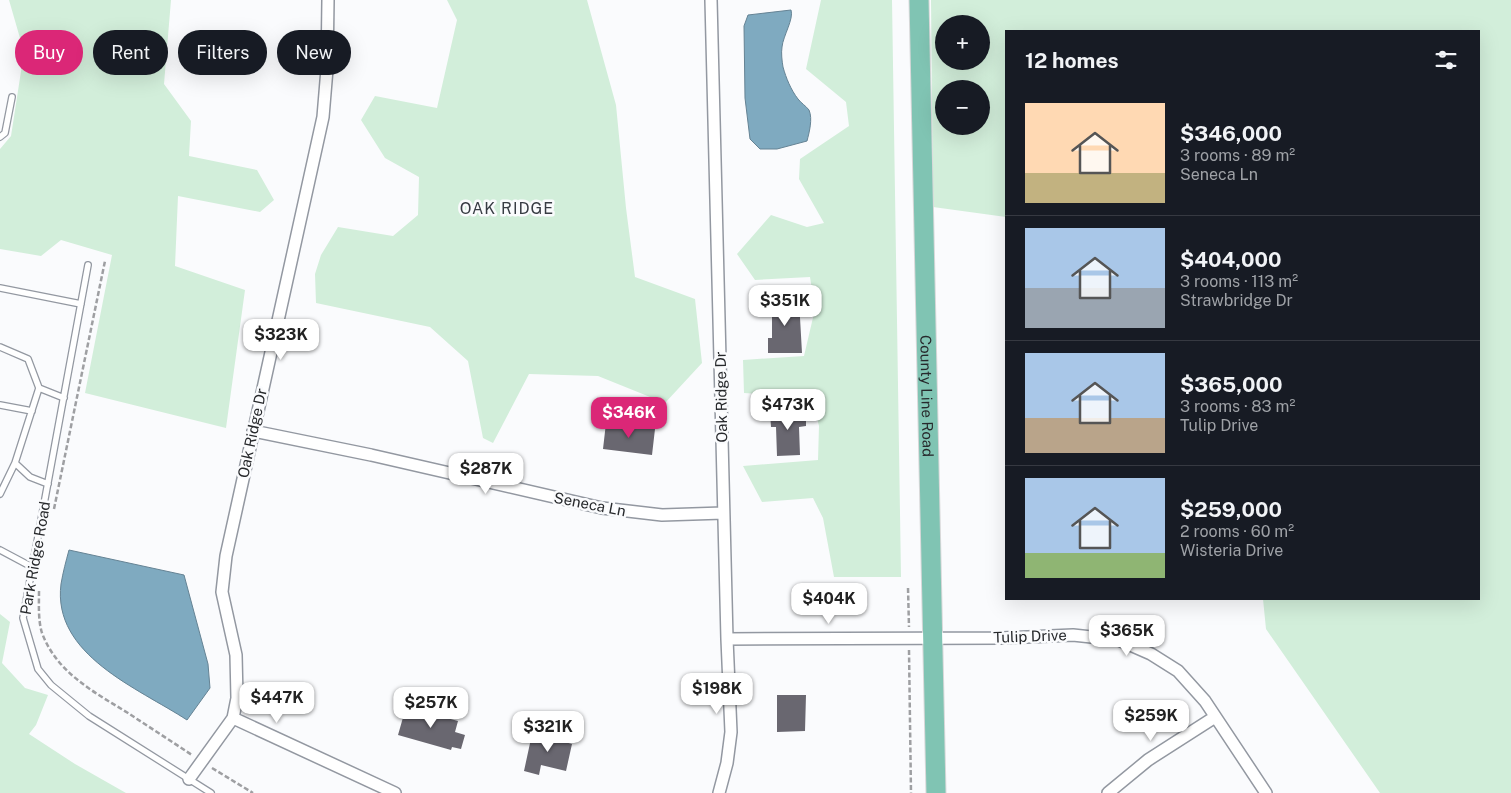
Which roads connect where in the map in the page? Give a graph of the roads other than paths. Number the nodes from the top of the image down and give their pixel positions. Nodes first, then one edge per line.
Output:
1 (328, 0) edge
2 (711, 0) edge
3 (919, 0) edge
4 (12, 97) dead end
5 (0, 137) edge
6 (88, 265) dead end
7 (0, 288) edge
8 (81, 304) junction
9 (0, 347) edge
10 (39, 388) junction
11 (64, 398) junction
12 (0, 405) edge
13 (32, 411) junction
14 (253, 431) junction
15 (15, 463) junction
16 (48, 484) junction
17 (0, 494) edge
18 (723, 514) junction
19 (0, 550) edge
20 (32, 567) junction
21 (932, 637) junction
22 (726, 638) junction
23 (1215, 717) junction
24 (232, 718) junction
25 (189, 779) junction
26 (211, 793) edge
27 (395, 793) edge
28 (719, 793) edge
29 (936, 793) edge
30 (1108, 793) edge
31 (1266, 793) edge

1 - 14 street, Oak Ridge Dr
2 - 18 street, Oak Ridge Dr
3 - 21 main road, County Line Road
4 - 5 lane
6 - 8 lane, Park Ridge Road
7 - 8 lane
8 - 11 lane, Park Ridge Road
9 - 10 lane
10 - 11 lane
10 - 13 lane
11 - 16 lane, Park Ridge Road
12 - 13 lane
13 - 15 lane
14 - 18 street, Seneca Ln
14 - 24 street, Oak Ridge Dr
15 - 16 lane
15 - 17 lane
16 - 20 lane, Park Ridge Road
18 - 22 street, Oak Ridge Dr
19 - 20 lane
20 - 25 lane, Park Ridge Road
21 - 22 street, Tulip Drive
21 - 23 street, Tulip Drive
21 - 29 main road, County Line Road
22 - 28 street, Oak Ridge Dr
23 - 30 street
23 - 31 street, Tulip Drive
24 - 25 street, Oak Ridge Dr
24 - 27 street
25 - 26 lane, Park Ridge Road

